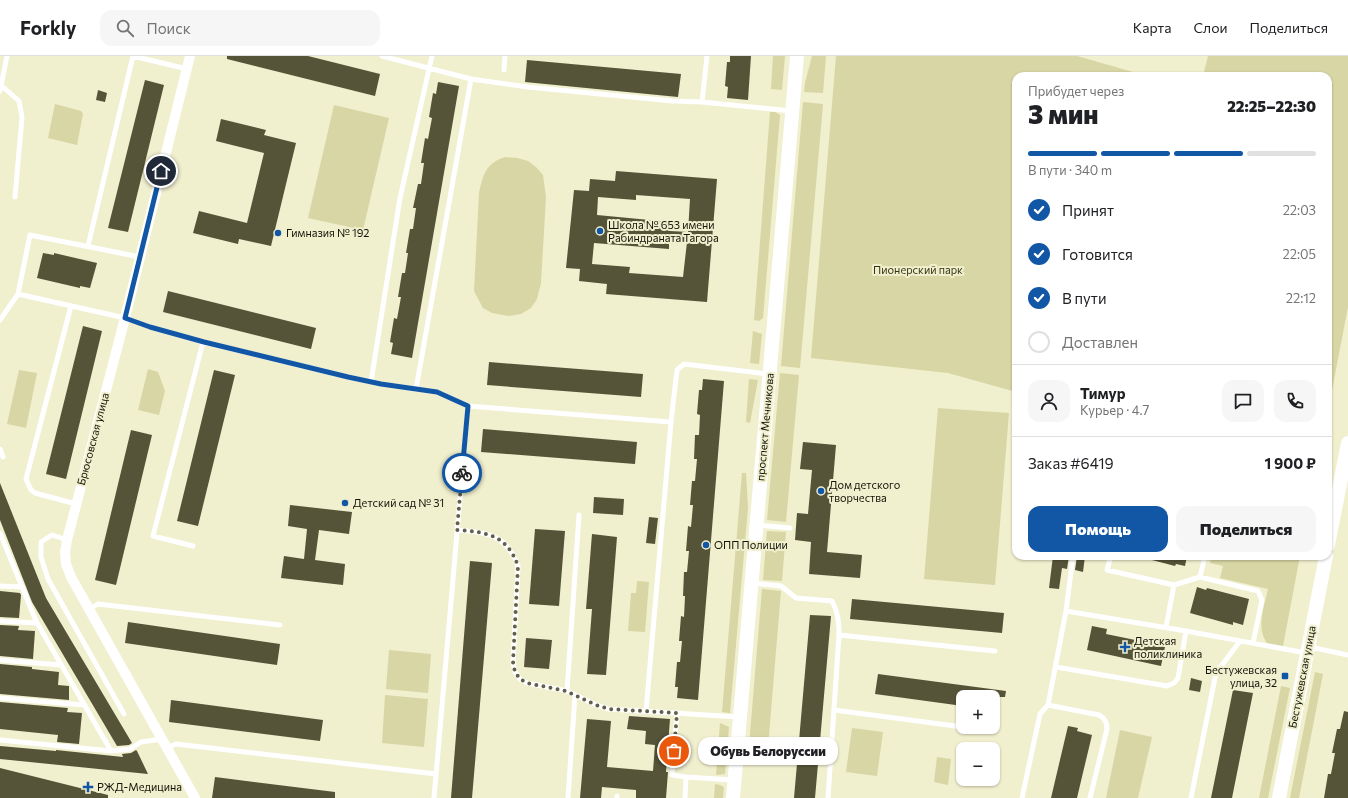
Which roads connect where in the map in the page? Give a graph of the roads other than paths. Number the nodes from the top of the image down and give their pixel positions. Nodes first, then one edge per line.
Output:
1 (7, 56) edge
2 (133, 56) edge
3 (190, 56) edge
4 (382, 56) edge
5 (432, 56) edge
6 (505, 56) edge
7 (707, 56) edge
8 (797, 56) edge
9 (428, 68) junction
10 (187, 69) junction
11 (504, 70) dead end
12 (471, 79) junction
13 (1, 89) edge
14 (702, 102) junction
15 (792, 111) junction
16 (15, 197) dead end
17 (88, 246) junction
18 (140, 256) junction
19 (18, 294) junction
20 (71, 306) junction
21 (125, 318) junction
22 (0, 320) edge
23 (204, 342) junction
24 (769, 374) junction
25 (371, 382) junction
26 (416, 389) junction
27 (468, 406) junction
28 (671, 422) junction
29 (1348, 443) edge
30 (0, 448) edge
31 (3, 457) dead end
32 (76, 504) junction
33 (579, 516) dead end
34 (756, 524) junction
35 (1332, 525) edge
36 (790, 528) dead end
37 (457, 530) junction
38 (0, 532) edge
39 (67, 540) junction
40 (193, 546) dead end
41 (1072, 560) edge
42 (1110, 560) edge
43 (1204, 560) edge
44 (1325, 560) edge
45 (1200, 577) junction
46 (751, 583) junction
47 (1174, 585) junction
48 (0, 586) edge
49 (22, 587) junction
50 (90, 609) junction
51 (1066, 611) junction
52 (0, 622) edge
53 (38, 623) junction
54 (280, 625) dead end
55 (1166, 627) junction
56 (1186, 631) junction
57 (839, 635) junction
58 (1240, 641) junction
59 (1253, 643) junction
60 (1307, 650) junction
61 (995, 651) dead end
62 (1348, 655) edge
63 (0, 660) edge
64 (61, 665) junction
65 (1056, 666) junction
66 (566, 691) junction
67 (575, 695) junction
68 (0, 698) edge
69 (1048, 704) junction
70 (85, 706) junction
71 (834, 710) junction
72 (646, 711) junction
73 (677, 713) junction
74 (124, 714) dead end
75 (740, 718) junction
76 (956, 726) edge
77 (0, 740) edge
78 (165, 744) junction
79 (111, 751) junction
80 (436, 774) junction
81 (686, 777) junction
82 (734, 780) junction
83 (194, 798) edge
84 (434, 798) edge
85 (568, 798) edge
86 (685, 798) edge
87 (733, 798) edge
88 (828, 798) edge
89 (1022, 798) edge
90 (1090, 798) edge
91 (1191, 798) edge
92 (1279, 798) edge

1 - 13 lane
2 - 10 lane
2 - 17 lane
3 - 10 street, Брюсовская улица
4 - 9 lane
5 - 9 lane
6 - 11 lane
7 - 14 lane
8 - 15 street, проспект Мечникова
9 - 12 lane
9 - 25 lane
10 - 18 street, Брюсовская улица
12 - 14 lane
12 - 26 lane
13 - 16 lane
14 - 15 lane
15 - 24 street, проспект Мечникова
17 - 18 lane
17 - 19 lane
18 - 21 street, Брюсовская улица
19 - 20 lane
19 - 22 lane
20 - 21 lane
20 - 32 lane
21 - 23 lane
21 - 32 street, Брюсовская улица
23 - 25 lane
23 - 40 lane
24 - 28 lane
24 - 34 street, проспект Мечникова
25 - 26 lane
26 - 27 lane
27 - 28 lane
27 - 37 lane
28 - 72 lane
29 - 35 street
30 - 31 lane
32 - 39 street, Брюсовская улица
33 - 66 lane
34 - 36 lane
34 - 46 street, проспект Мечникова
37 - 66 lane
37 - 80 lane
38 - 49 lane
39 - 50 street, Брюсовская улица
39 - 74 lane
41 - 51 lane
42 - 47 lane
43 - 45 lane
44 - 60 street, Бестужевская улица
45 - 47 lane
45 - 59 lane
46 - 57 lane
46 - 75 street, проспект Мечникова
47 - 55 lane
48 - 49 lane
49 - 53 lane
50 - 54 lane
50 - 78 street, Брюсовская улица
51 - 55 lane
51 - 65 lane
52 - 53 lane
53 - 64 lane
55 - 56 lane
56 - 58 lane
56 - 65 lane
57 - 61 lane
57 - 71 lane
58 - 59 lane
58 - 91 lane
59 - 60 lane
60 - 62 lane
60 - 92 street, Бестужевская улица
63 - 64 lane
64 - 70 lane
65 - 69 lane
66 - 67 lane
67 - 72 lane
67 - 85 lane
68 - 70 lane
69 - 89 lane
69 - 90 lane
70 - 79 lane
71 - 76 lane
71 - 88 lane
72 - 73 lane
73 - 75 lane
73 - 81 lane
75 - 82 street, проспект Мечникова
77 - 79 lane
78 - 79 lane
78 - 80 lane
78 - 83 street, Брюсовская улица
80 - 84 lane
81 - 82 lane
81 - 86 lane
82 - 87 street, проспект Мечникова

